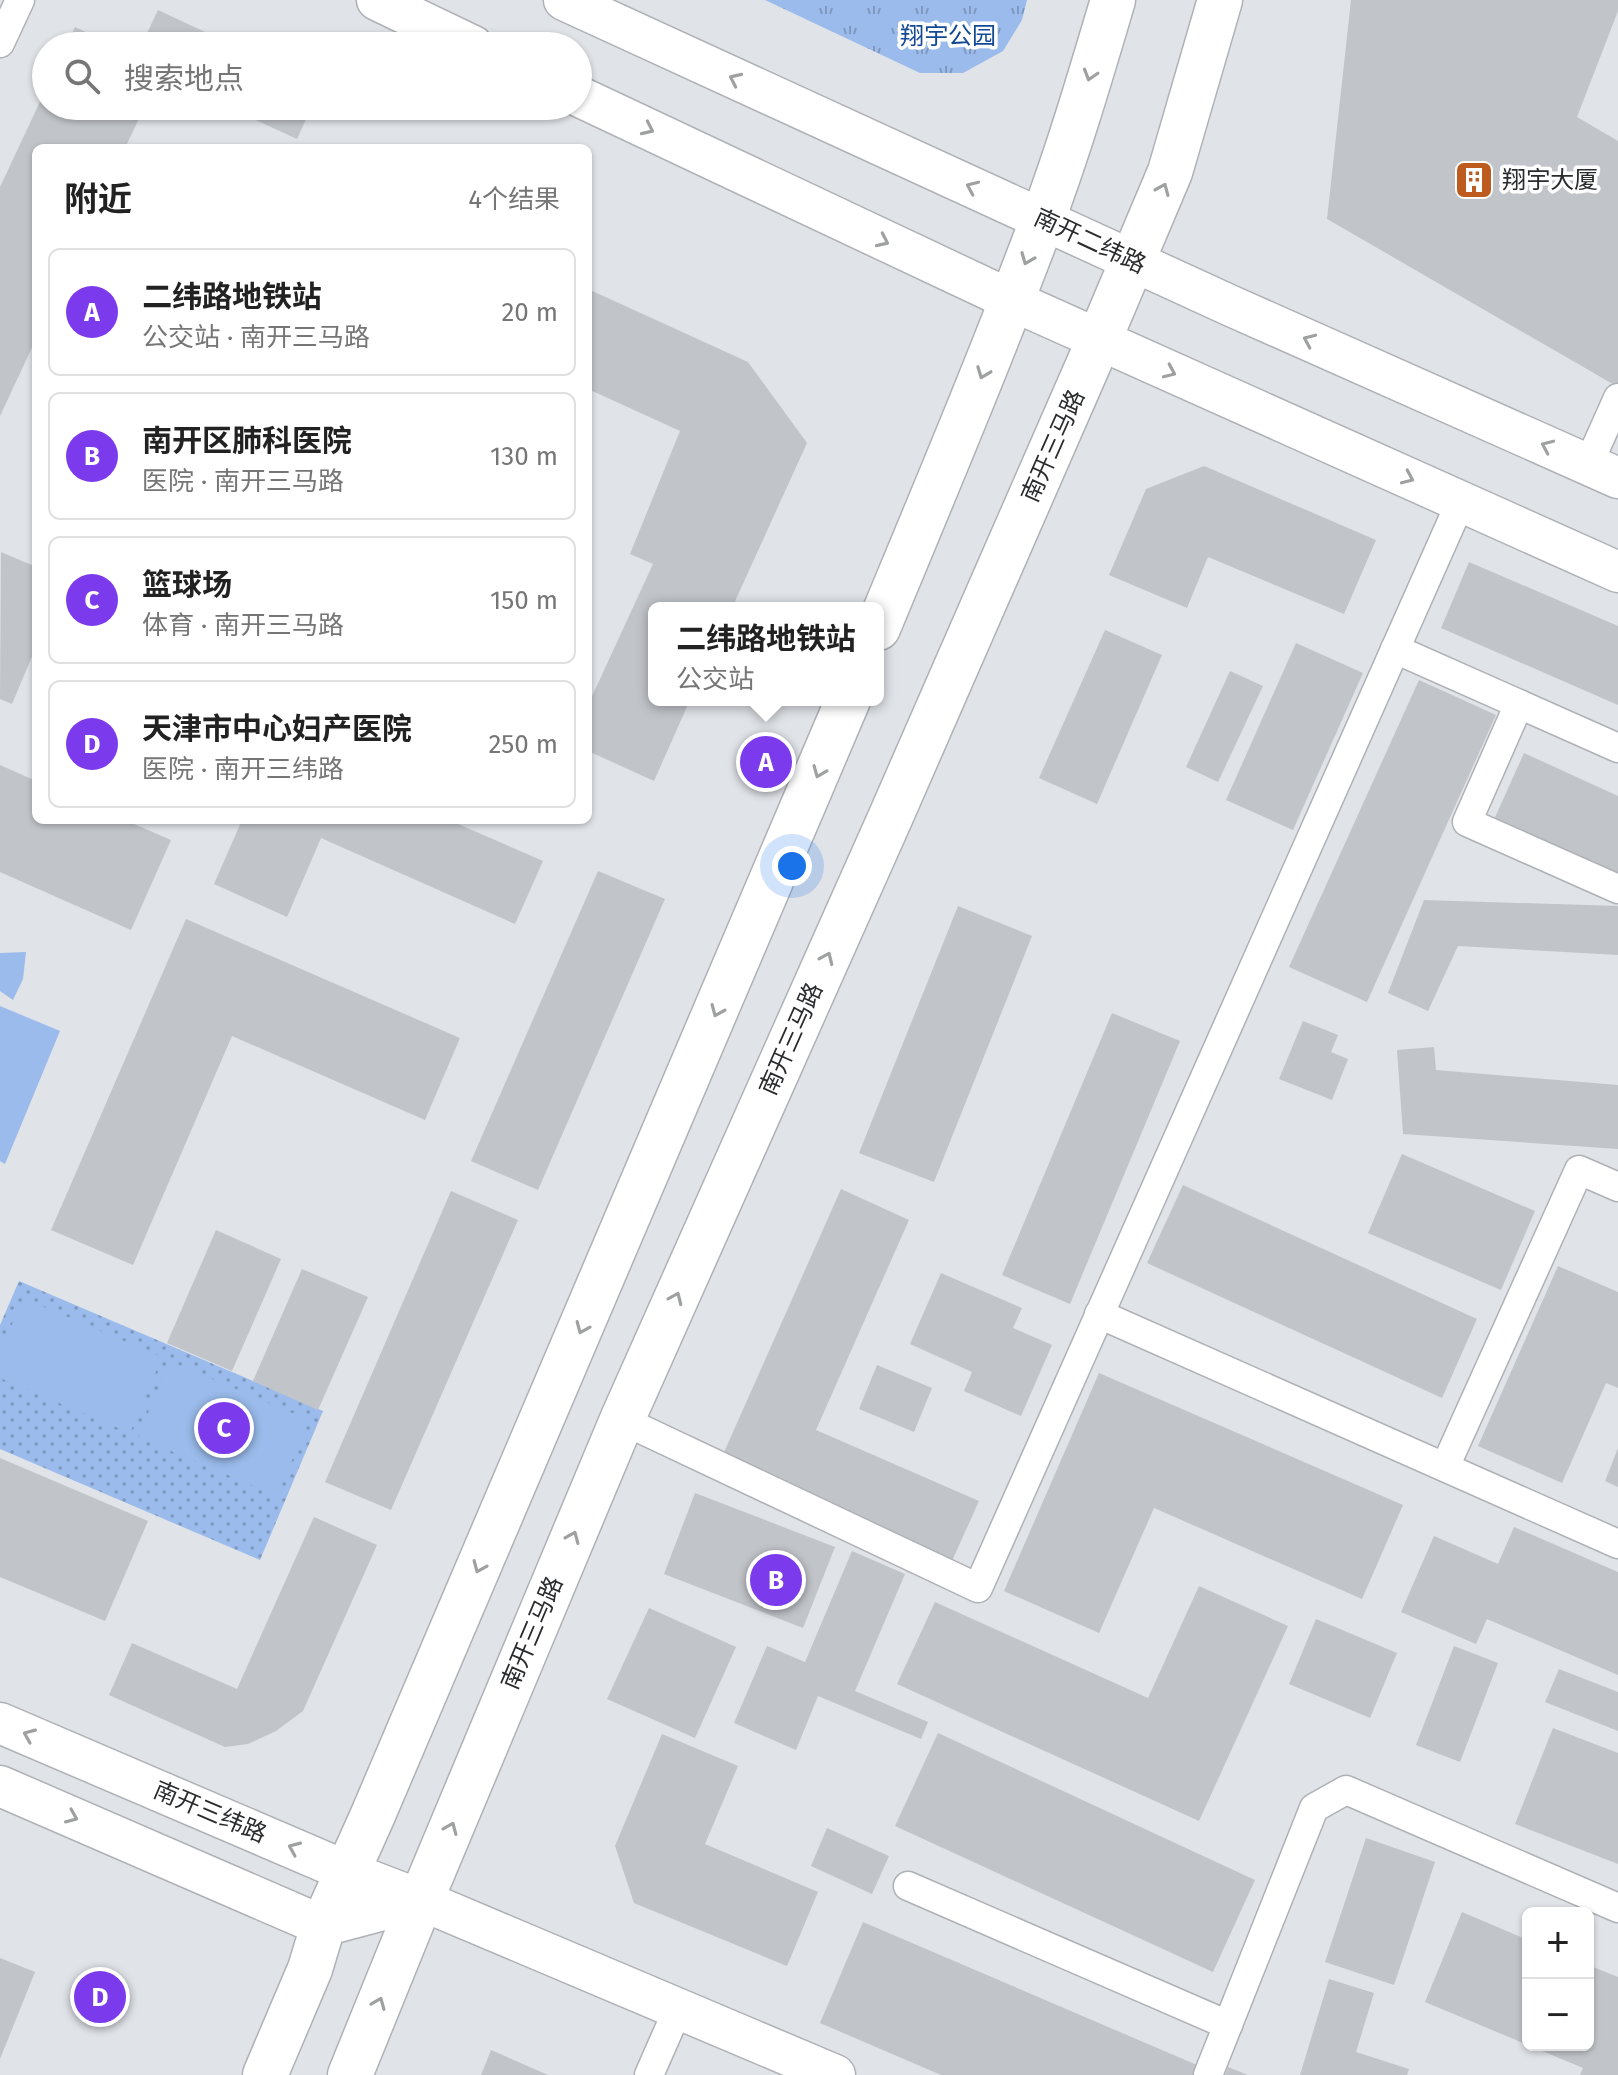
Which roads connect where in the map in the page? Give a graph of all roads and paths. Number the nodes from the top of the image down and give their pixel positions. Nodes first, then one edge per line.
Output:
1 (20, 0) edge
2 (377, 0) edge
3 (564, 0) edge
4 (1113, 0) edge
5 (1220, 0) edge
6 (444, 32) edge
7 (0, 43) edge
8 (592, 103) edge
9 (1043, 219) junction
10 (1133, 261) junction
11 (1011, 300) junction
12 (1099, 340) junction
13 (1618, 398) edge
14 (1603, 471) edge
15 (1461, 501) junction
16 (1618, 572) edge
17 (884, 613) edge
18 (1395, 649) junction
19 (1519, 704) junction
20 (845, 706) edge
21 (1618, 748) edge
22 (1618, 889) edge
23 (1618, 1187) edge
24 (1099, 1314) junction
25 (622, 1420) junction
26 (1445, 1467) junction
27 (1618, 1544) edge
28 (0, 1723) edge
29 (0, 1786) edge
30 (348, 1872) junction
31 (908, 1886) dead end
32 (421, 1900) junction
33 (1618, 1908) edge
34 (323, 1926) junction
35 (678, 2009) junction
36 (1228, 2025) junction
37 (265, 2075) edge
38 (350, 2075) edge
39 (649, 2075) edge
40 (835, 2075) edge
41 (1208, 2075) edge

1 - 7 street
2 - 6 main road
9 -> 3 main road, 南开二纬路
4 -> 9 main road
10 -> 5 main road, 南开三马路
8 -> 11 main road
9 - 10 main road, 南开二纬路
9 -> 11 main road
10 - 12 main road, 南开三马路
14 -> 10 main road, 南开二纬路
11 - 12 main road
11 -> 17 main road
12 -> 15 main road
25 -> 12 main road, 南开三马路
13 - 14 street
15 - 16 main road
15 - 18 street
18 - 19 street
18 - 24 street
19 - 21 street
19 - 22 street
20 -> 30 main road
23 - 26 street
24 - 25 street
24 - 26 street
32 -> 25 main road, 南开三马路
26 - 27 street
30 -> 28 main road, 南开三纬路
29 -> 34 main road
30 - 32 main road, 南开三纬路
30 - 34 main road
31 - 36 street
32 - 34 main road
32 - 35 main road, 南开三纬路
38 -> 32 main road, 南开三马路
33 - 36 street
34 - 37 main road
35 - 39 street
35 - 40 main road, 南开三纬路
36 - 41 street

